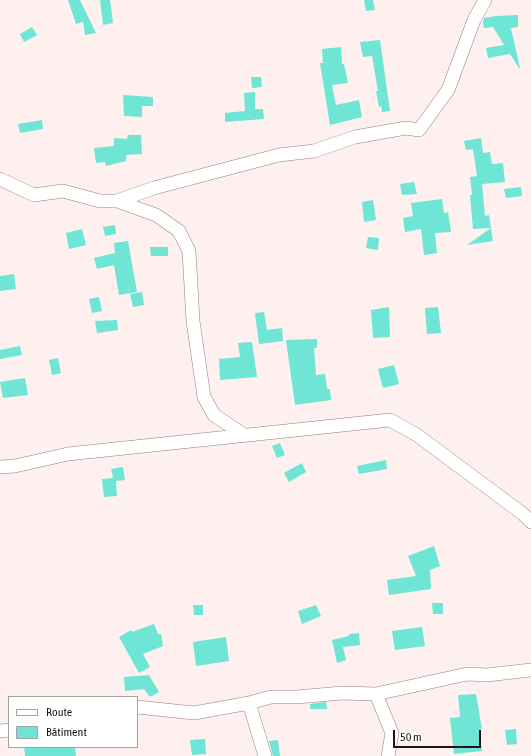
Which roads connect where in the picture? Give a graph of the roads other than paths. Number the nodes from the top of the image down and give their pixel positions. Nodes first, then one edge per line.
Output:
1 (485, 0) edge
2 (0, 179) edge
3 (117, 201) junction
4 (244, 435) junction
5 (0, 467) edge
6 (531, 522) edge
7 (531, 670) edge
8 (376, 694) junction
9 (250, 703) junction
10 (138, 707) edge
11 (265, 756) edge
12 (388, 756) edge

1 - 3 street
2 - 3 street
3 - 4 street
4 - 5 street
4 - 6 street
7 - 8 street
8 - 9 street
8 - 12 street
9 - 10 street
9 - 11 street

